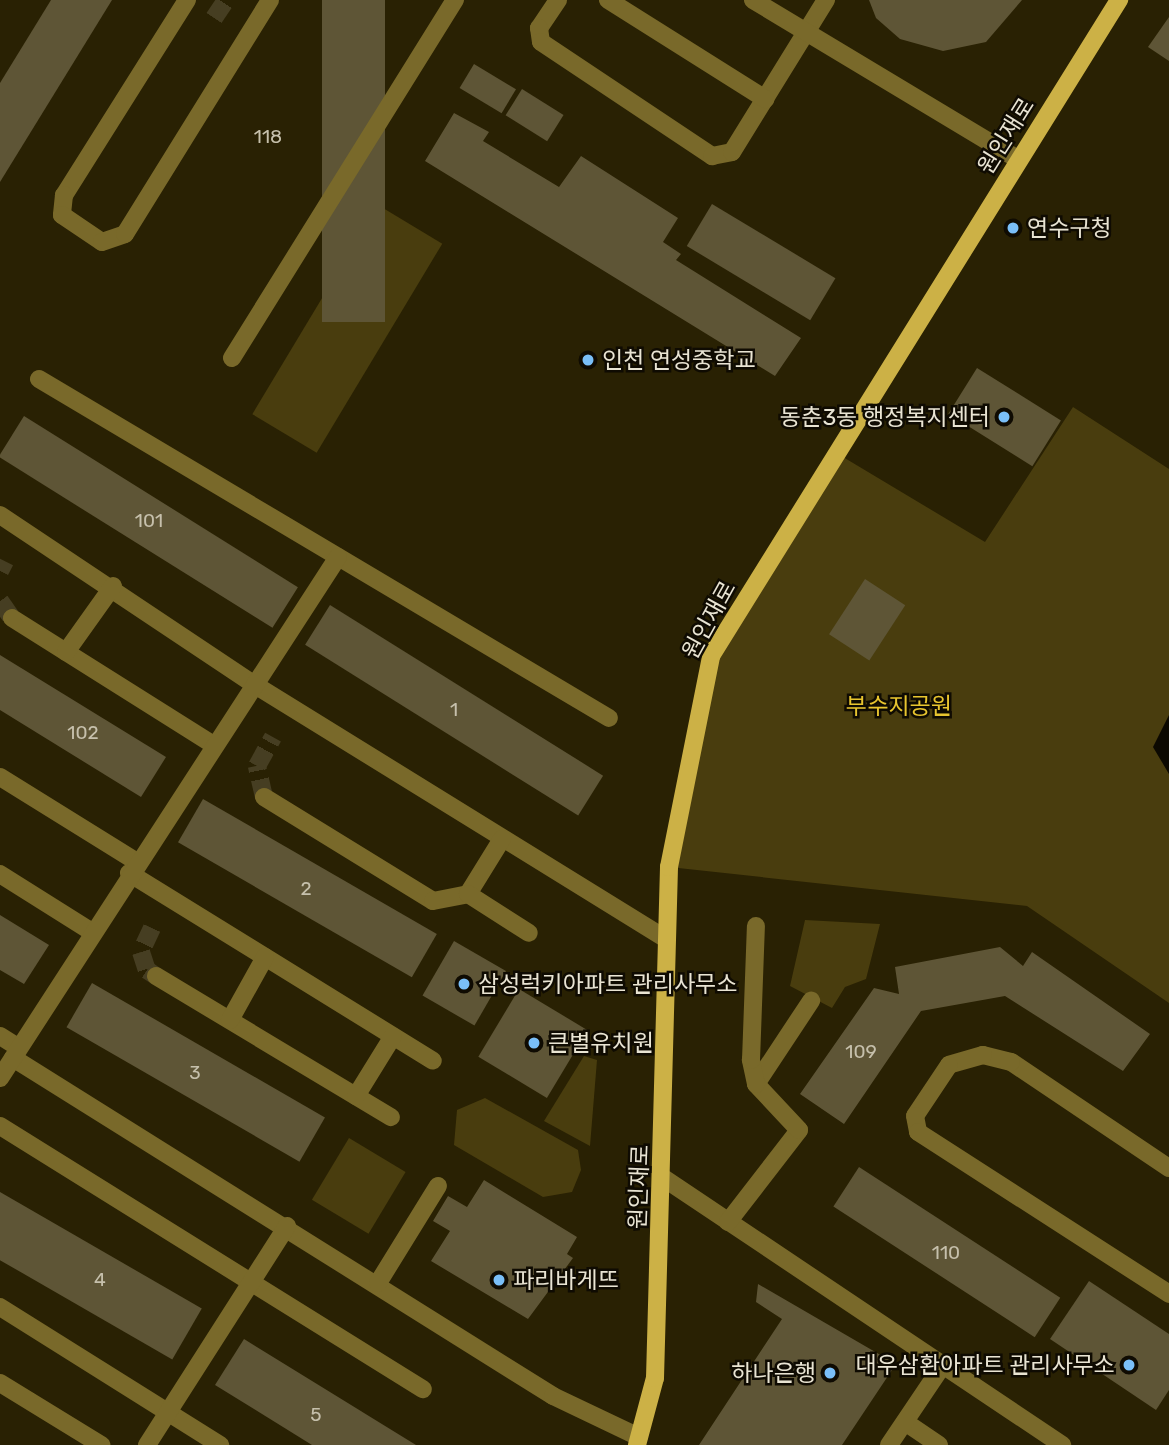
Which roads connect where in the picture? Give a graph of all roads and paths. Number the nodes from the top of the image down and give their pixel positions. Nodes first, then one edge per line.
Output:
1 (187, 0) edge
2 (270, 0) edge
3 (558, 0) edge
4 (608, 0) edge
5 (753, 0) edge
6 (826, 0) edge
7 (1119, 0) edge
8 (452, 1) edge
9 (806, 32) junction
10 (765, 99) junction
11 (1019, 160) junction
12 (232, 358) dead end
13 (40, 379) dead end
14 (0, 515) edge
15 (338, 557) junction
16 (113, 586) junction
17 (12, 618) tunnel mouth
18 (66, 652) junction
19 (255, 685) junction
20 (608, 718) dead end
21 (212, 744) junction
22 (0, 777) edge
23 (264, 797) dead end
24 (502, 839) junction
25 (133, 868) junction
26 (0, 874) edge
27 (468, 894) junction
28 (756, 926) dead end
29 (92, 932) junction
30 (529, 933) dead end
31 (666, 939) junction
32 (265, 957) junction
33 (156, 976) tunnel mouth
34 (811, 1001) dead end
35 (230, 1020) junction
36 (0, 1036) edge
37 (393, 1036) junction
38 (16, 1053) junction
39 (433, 1061) dead end
40 (0, 1078) edge
41 (756, 1084) junction
42 (356, 1096) junction
43 (391, 1117) dead end
44 (0, 1126) edge
45 (1169, 1168) edge
46 (665, 1179) junction
47 (438, 1186) dead end
48 (729, 1222) junction
49 (287, 1226) junction
50 (251, 1280) junction
51 (378, 1283) junction
52 (1169, 1294) edge
53 (0, 1307) edge
54 (943, 1365) junction
55 (0, 1383) edge
56 (423, 1389) dead end
57 (169, 1413) junction
58 (905, 1422) junction
59 (638, 1441) edge
60 (101, 1445) edge
61 (147, 1445) edge
62 (220, 1445) edge
63 (889, 1445) edge
64 (939, 1445) edge
65 (1062, 1445) edge

1 - 2 lane
3 - 10 lane
4 - 10 lane
5 - 9 lane
6 - 9 lane
7 - 11 main road, 원인재로
8 - 12 lane
9 - 10 lane
9 - 11 lane
11 - 31 main road, 원인재로
13 - 15 lane
14 - 16 lane
15 - 19 lane
15 - 20 lane
16 - 18 lane
16 - 19 lane
17 - 18 lane
18 - 21 lane
19 - 21 lane
19 - 24 lane
21 - 25 lane
22 - 25 lane
23 - 27 lane
24 - 27 lane
24 - 31 lane
25 - 29 lane
25 - 32 lane
26 - 29 lane
27 - 30 lane
28 - 41 lane
29 - 38 lane
31 - 46 main road, 원인재로
32 - 35 lane
32 - 37 lane
33 - 35 lane
34 - 41 lane
35 - 42 lane
36 - 38 lane
37 - 39 lane
37 - 42 lane
38 - 40 lane
38 - 49 lane
41 - 48 lane
42 - 43 lane
44 - 50 lane
45 - 52 lane
46 - 48 lane
46 - 59 main road, 원인재로
47 - 51 lane
48 - 54 lane
49 - 50 lane
49 - 51 lane
50 - 56 lane
50 - 57 lane
51 - 59 lane
53 - 57 lane
54 - 58 lane
54 - 65 lane
55 - 60 lane
57 - 61 lane
57 - 62 lane
58 - 63 lane
58 - 64 lane

